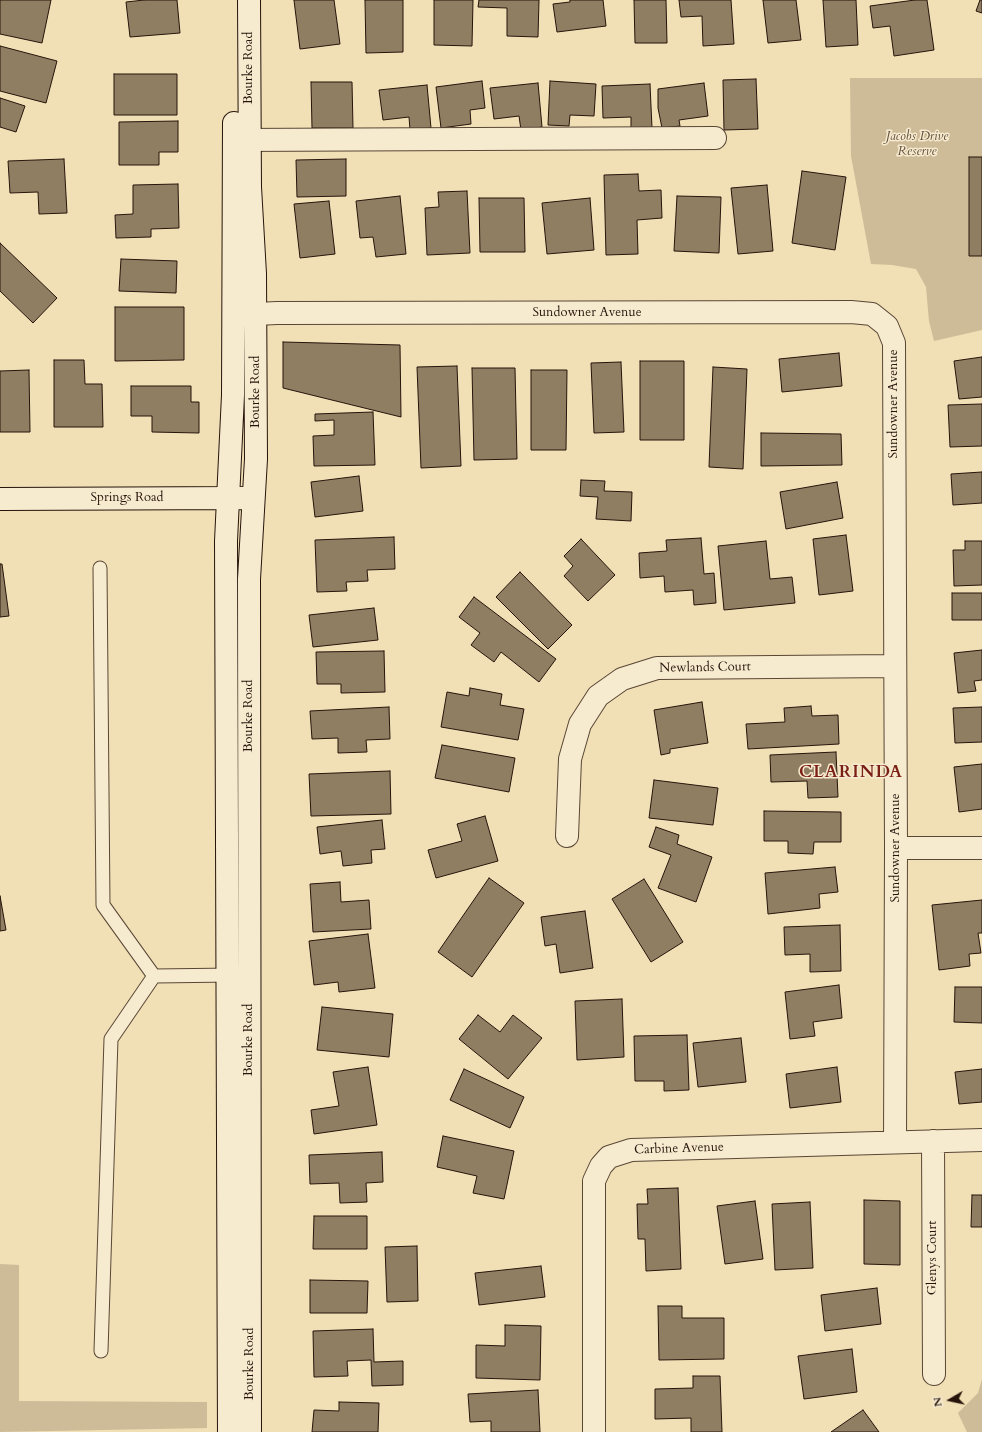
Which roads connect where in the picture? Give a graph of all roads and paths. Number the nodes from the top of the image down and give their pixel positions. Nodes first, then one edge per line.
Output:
1 (234, 0) edge
2 (249, 0) edge
3 (715, 138) dead end
4 (242, 140) junction
5 (256, 314) junction
6 (234, 315) junction
7 (228, 498) junction
8 (255, 498) junction
9 (0, 499) edge
10 (100, 568) dead end
11 (894, 666) junction
12 (567, 836) dead end
13 (896, 848) junction
14 (982, 848) edge
15 (250, 975) junction
16 (154, 976) junction
17 (227, 976) junction
18 (982, 1140) edge
19 (933, 1141) junction
20 (895, 1142) junction
21 (101, 1351) dead end
22 (934, 1374) dead end
23 (229, 1432) edge
24 (250, 1432) edge
25 (594, 1432) edge

1 - 4 street, Bourke Road
2 - 4 street, Bourke Road
3 - 4 street
4 - 5 street, Bourke Road
4 - 6 street, Bourke Road
5 - 6 street, Sundowner Avenue
5 - 8 street, Bourke Road
5 - 11 street, Sundowner Avenue
6 - 7 street, Bourke Road
7 - 8 street, Springs Road
7 - 9 street, Springs Road
7 - 17 street, Bourke Road
8 - 15 street, Bourke Road
10 - 16 lane
11 - 12 street, Newlands Court
11 - 13 street, Sundowner Avenue
13 - 14 street
13 - 20 street, Sundowner Avenue
15 - 17 lane
15 - 24 street, Bourke Road
16 - 17 lane
16 - 21 lane
17 - 23 street, Bourke Road
18 - 19 street, Carbine Avenue
19 - 20 street, Carbine Avenue
19 - 22 street, Glenys Court
20 - 25 street, Carbine Avenue

